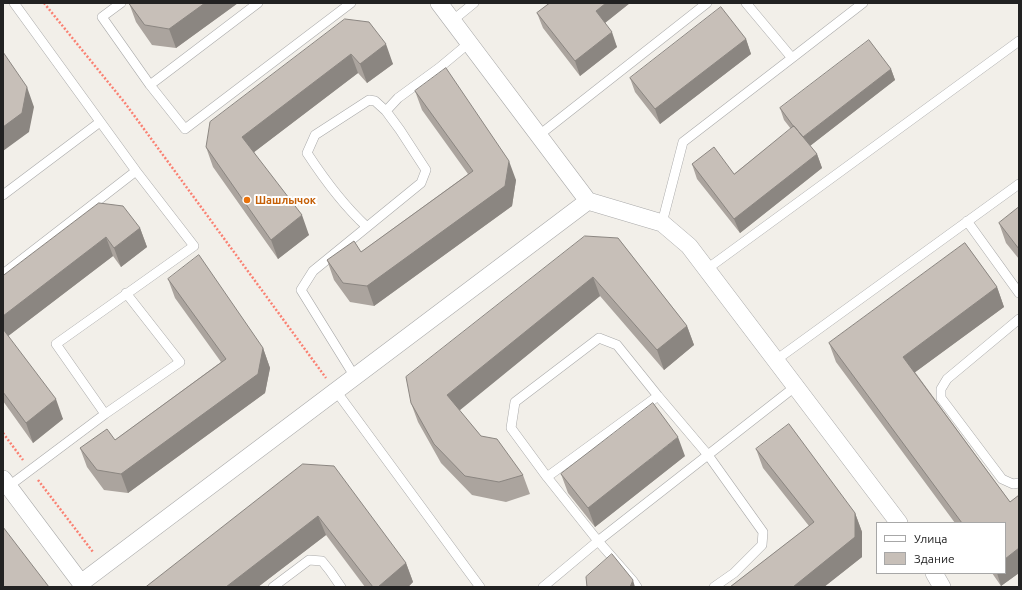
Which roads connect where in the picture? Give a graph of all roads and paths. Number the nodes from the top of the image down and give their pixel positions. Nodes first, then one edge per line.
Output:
1 (14, 3) edge
2 (44, 3) edge
3 (121, 3) edge
4 (258, 3) edge
5 (351, 3) edge
6 (438, 3) edge
7 (474, 3) edge
8 (706, 3) edge
9 (746, 3) edge
10 (863, 3) edge
11 (452, 21) junction
12 (1019, 41) edge
13 (469, 43) junction
14 (792, 58) junction
15 (150, 85) junction
16 (386, 111) junction
17 (100, 122) junction
18 (538, 136) junction
19 (136, 171) junction
20 (1019, 184) edge
21 (3, 195) edge
22 (588, 202) junction
23 (967, 221) junction
24 (662, 223) junction
25 (367, 227) junction
26 (707, 269) junction
27 (3, 274) edge
28 (126, 293) junction
29 (1019, 293) edge
30 (1019, 319) edge
31 (776, 360) junction
32 (355, 377) junction
33 (796, 386) junction
34 (336, 391) junction
35 (658, 396) junction
36 (105, 414) junction
37 (3, 433) edge
38 (708, 455) junction
39 (30, 470) junction
40 (547, 477) junction
41 (6, 482) edge
42 (1019, 483) edge
43 (898, 522) edge
44 (598, 541) junction
45 (103, 566) junction
46 (935, 574) edge
47 (82, 585) edge
48 (273, 587) edge
49 (341, 587) edge
50 (480, 587) edge
51 (543, 587) edge
52 (637, 587) edge
53 (714, 587) edge
54 (942, 587) edge

1 - 17 lane
2 - 34 path
3 - 15 lane
4 - 15 lane
5 - 15 lane
6 - 11 street
7 - 11 lane
8 - 18 lane
9 - 14 lane
10 - 14 lane
11 - 13 street
12 - 26 lane
13 - 16 lane
13 - 18 street
14 - 24 lane
16 - 25 lane
16 - 25 lane
17 - 19 lane
17 - 21 lane
18 - 22 street
19 - 27 lane
19 - 28 lane
20 - 23 lane
22 - 24 street
22 - 32 street
23 - 29 lane
23 - 31 lane
24 - 26 street
25 - 32 lane
26 - 31 street
28 - 36 lane
28 - 36 lane
30 - 42 lane
31 - 33 street
32 - 34 street
33 - 38 lane
33 - 43 street
34 - 45 street
34 - 50 lane
35 - 38 lane
35 - 40 lane
35 - 40 lane
36 - 39 lane
37 - 39 path
38 - 44 lane
38 - 53 lane
39 - 41 lane
39 - 45 path
40 - 44 lane
41 - 47 street
44 - 51 lane
44 - 52 lane
45 - 47 street
46 - 54 street
48 - 49 lane

